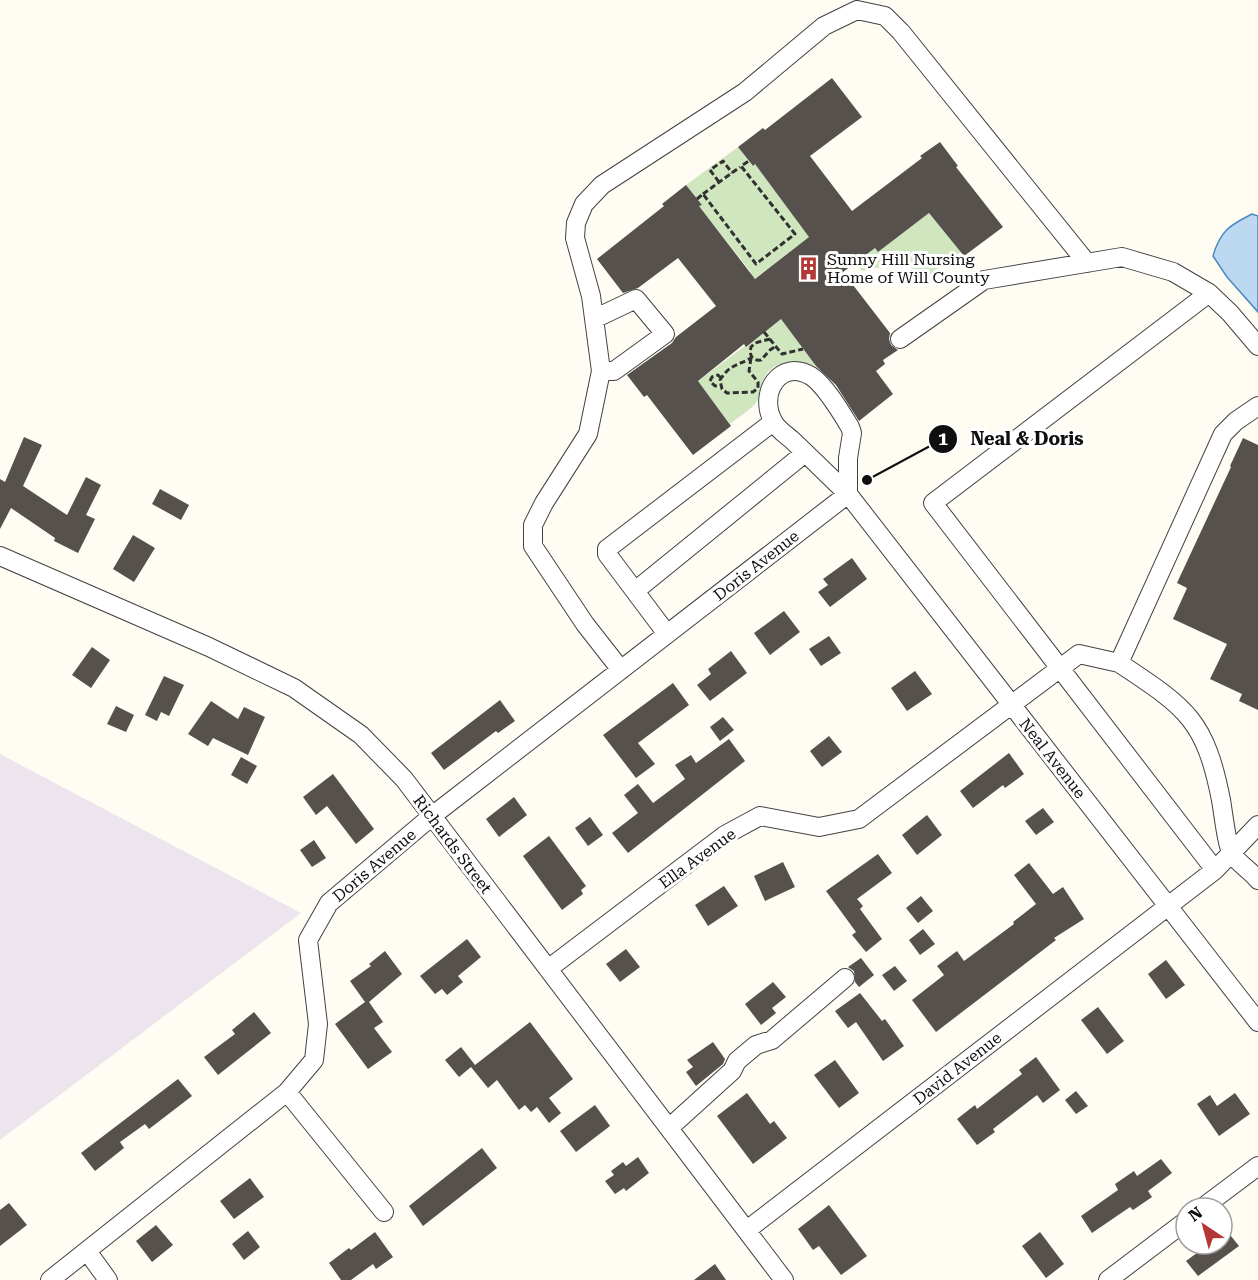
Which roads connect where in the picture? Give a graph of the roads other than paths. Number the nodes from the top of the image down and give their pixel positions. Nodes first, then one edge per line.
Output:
1 (1087, 263) junction
2 (1209, 293) junction
3 (594, 319) junction
4 (900, 339) dead end
5 (1258, 346) edge
6 (601, 371) junction
7 (1258, 406) edge
8 (773, 422) junction
9 (848, 458) junction
10 (811, 459) junction
11 (848, 494) junction
12 (0, 556) edge
13 (635, 591) junction
14 (668, 634) junction
15 (1119, 663) junction
16 (1059, 669) junction
17 (621, 670) junction
18 (1012, 706) junction
19 (432, 816) junction
20 (1258, 825) edge
21 (1232, 854) junction
22 (1215, 870) junction
23 (1258, 880) edge
24 (1168, 906) junction
25 (548, 969) junction
26 (845, 978) dead end
27 (1258, 1022) edge
28 (286, 1092) junction
29 (669, 1128) junction
30 (1258, 1166) edge
31 (1218, 1196) edge
32 (384, 1212) dead end
33 (747, 1230) junction
34 (1174, 1230) edge
35 (87, 1251) junction
36 (50, 1280) edge
37 (108, 1280) edge
38 (784, 1280) edge
39 (1108, 1280) edge

1 - 2 street
1 - 3 street
1 - 4 street
2 - 5 street
2 - 16 street
3 - 6 street
3 - 6 street
6 - 17 street
7 - 15 street
8 - 9 street
8 - 10 street, Neal Avenue
8 - 13 street
9 - 10 street
9 - 11 street
10 - 11 street, Neal Avenue
10 - 13 street
11 - 14 street, Doris Avenue
11 - 18 street, Neal Avenue
12 - 19 street, Richards Street
13 - 14 street
14 - 17 street, Doris Avenue
15 - 16 street, Ella Avenue
15 - 21 street
16 - 18 street, Ella Avenue
16 - 22 street
17 - 19 street, Doris Avenue
18 - 24 street, Neal Avenue
18 - 25 street, Ella Avenue
19 - 25 street, Richards Street
19 - 28 street, Doris Avenue
20 - 21 street, David Avenue
21 - 22 street, David Avenue
21 - 23 street
22 - 24 street, David Avenue
24 - 27 street, Neal Avenue
24 - 33 street, David Avenue
25 - 29 street, Richards Street
26 - 29 street
28 - 32 street
28 - 35 street, Doris Avenue
29 - 33 street, Richards Street
30 - 31 street
33 - 38 street, Richards Street
34 - 39 street
35 - 36 street, Doris Avenue
35 - 37 street

